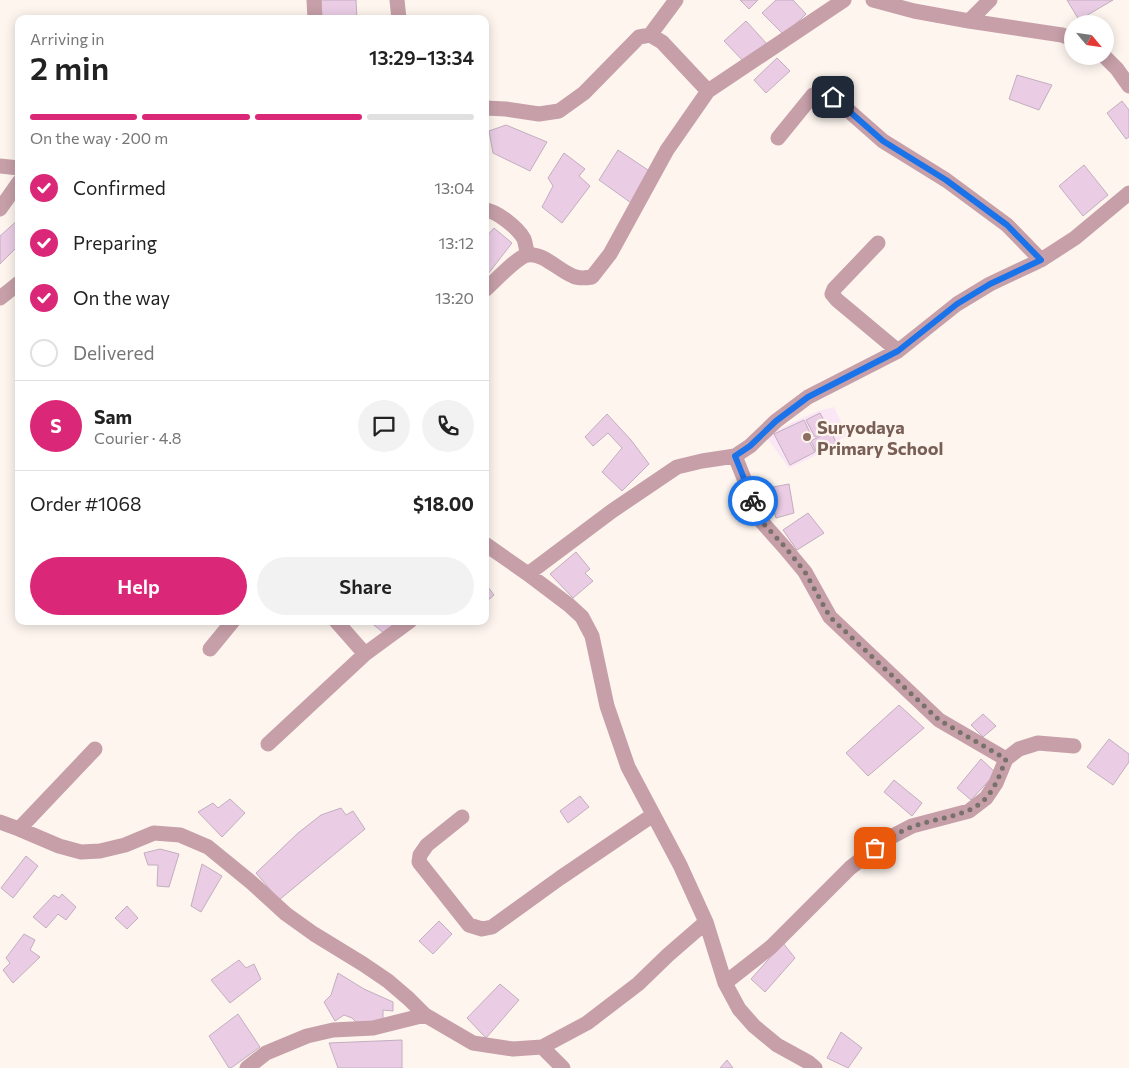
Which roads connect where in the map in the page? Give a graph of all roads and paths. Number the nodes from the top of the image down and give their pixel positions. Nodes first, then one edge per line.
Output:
1 (314, 0) edge
2 (397, 0) edge
3 (676, 0) edge
4 (844, 0) edge
5 (873, 0) edge
6 (990, 0) edge
7 (315, 15) edge
8 (399, 15) edge
9 (969, 21) junction
10 (650, 35) junction
11 (1064, 36) edge
12 (1112, 65) edge
13 (1129, 86) edge
14 (708, 91) junction
15 (489, 108) edge
16 (778, 138) dead end
17 (0, 166) edge
18 (15, 168) edge
19 (15, 188) edge
20 (1129, 193) edge
21 (0, 209) edge
22 (489, 210) edge
23 (878, 243) dead end
24 (528, 255) junction
25 (1041, 260) junction
26 (15, 286) edge
27 (489, 286) edge
28 (0, 298) edge
29 (898, 351) junction
30 (735, 456) junction
31 (489, 547) edge
32 (528, 574) junction
33 (230, 625) edge
34 (340, 625) edge
35 (405, 625) edge
36 (210, 649) dead end
37 (365, 654) junction
38 (268, 744) dead end
39 (1074, 746) dead end
40 (94, 749) dead end
41 (1006, 759) junction
42 (653, 815) junction
43 (462, 817) dead end
44 (0, 822) edge
45 (19, 829) junction
46 (706, 922) junction
47 (725, 983) junction
48 (424, 1015) junction
49 (542, 1047) junction
50 (247, 1068) edge
51 (563, 1068) edge
52 (815, 1068) edge

1 - 7 street
2 - 8 street
3 - 10 street
4 - 14 street
5 - 9 street
6 - 9 street
9 - 11 street
10 - 14 street
10 - 15 street
12 - 13 street
14 - 24 street
16 - 25 street
17 - 18 street
19 - 21 street
20 - 25 street
22 - 24 street
23 - 29 street
24 - 27 street
25 - 29 street
26 - 28 street
29 - 30 street
30 - 32 street
30 - 41 street
31 - 32 street
32 - 42 street
33 - 36 street
34 - 37 street
35 - 37 street
37 - 38 street
39 - 41 street
40 - 45 street
41 - 47 street
42 - 43 street
42 - 46 street
44 - 45 street
45 - 48 street
46 - 47 street
46 - 49 street
47 - 52 street
48 - 49 street
48 - 50 street
49 - 51 street

